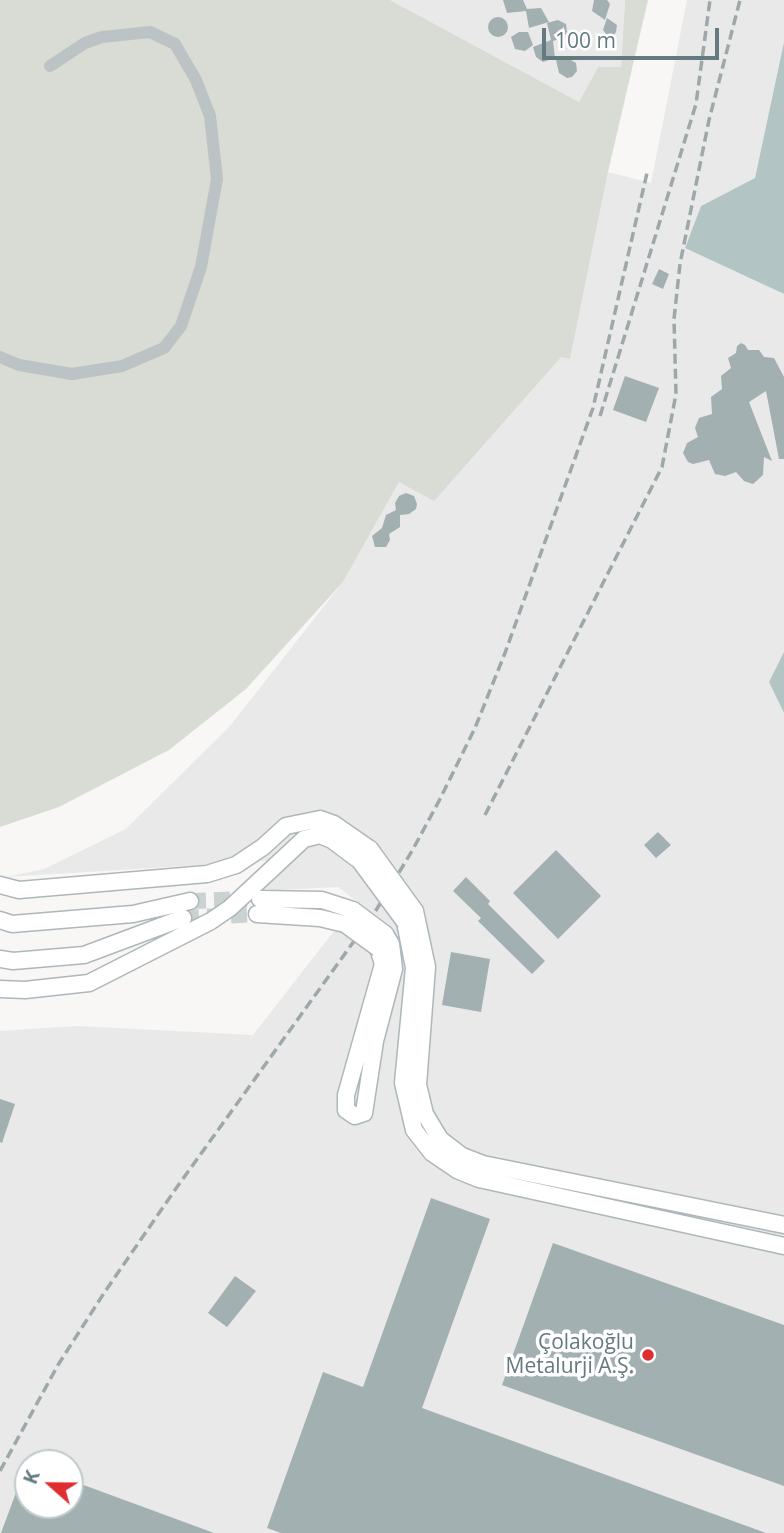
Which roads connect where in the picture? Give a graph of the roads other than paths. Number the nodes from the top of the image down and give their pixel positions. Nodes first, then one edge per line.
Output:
1 (50, 66) dead end
2 (0, 358) edge
3 (365, 855) junction
4 (0, 885) edge
5 (190, 901) tunnel mouth
6 (183, 919) tunnel mouth
7 (0, 920) edge
8 (382, 941) junction
9 (0, 959) edge
10 (0, 989) edge
11 (436, 1146) junction
12 (784, 1225) edge
13 (784, 1246) edge

1 - 2 street
3 - 4 main road
3 - 10 main road
3 - 11 main road, bridge
5 - 7 main road
6 - 9 main road
8 - 8 main road, bridge
8 - 8 main road
11 - 12 main road
11 - 13 main road

